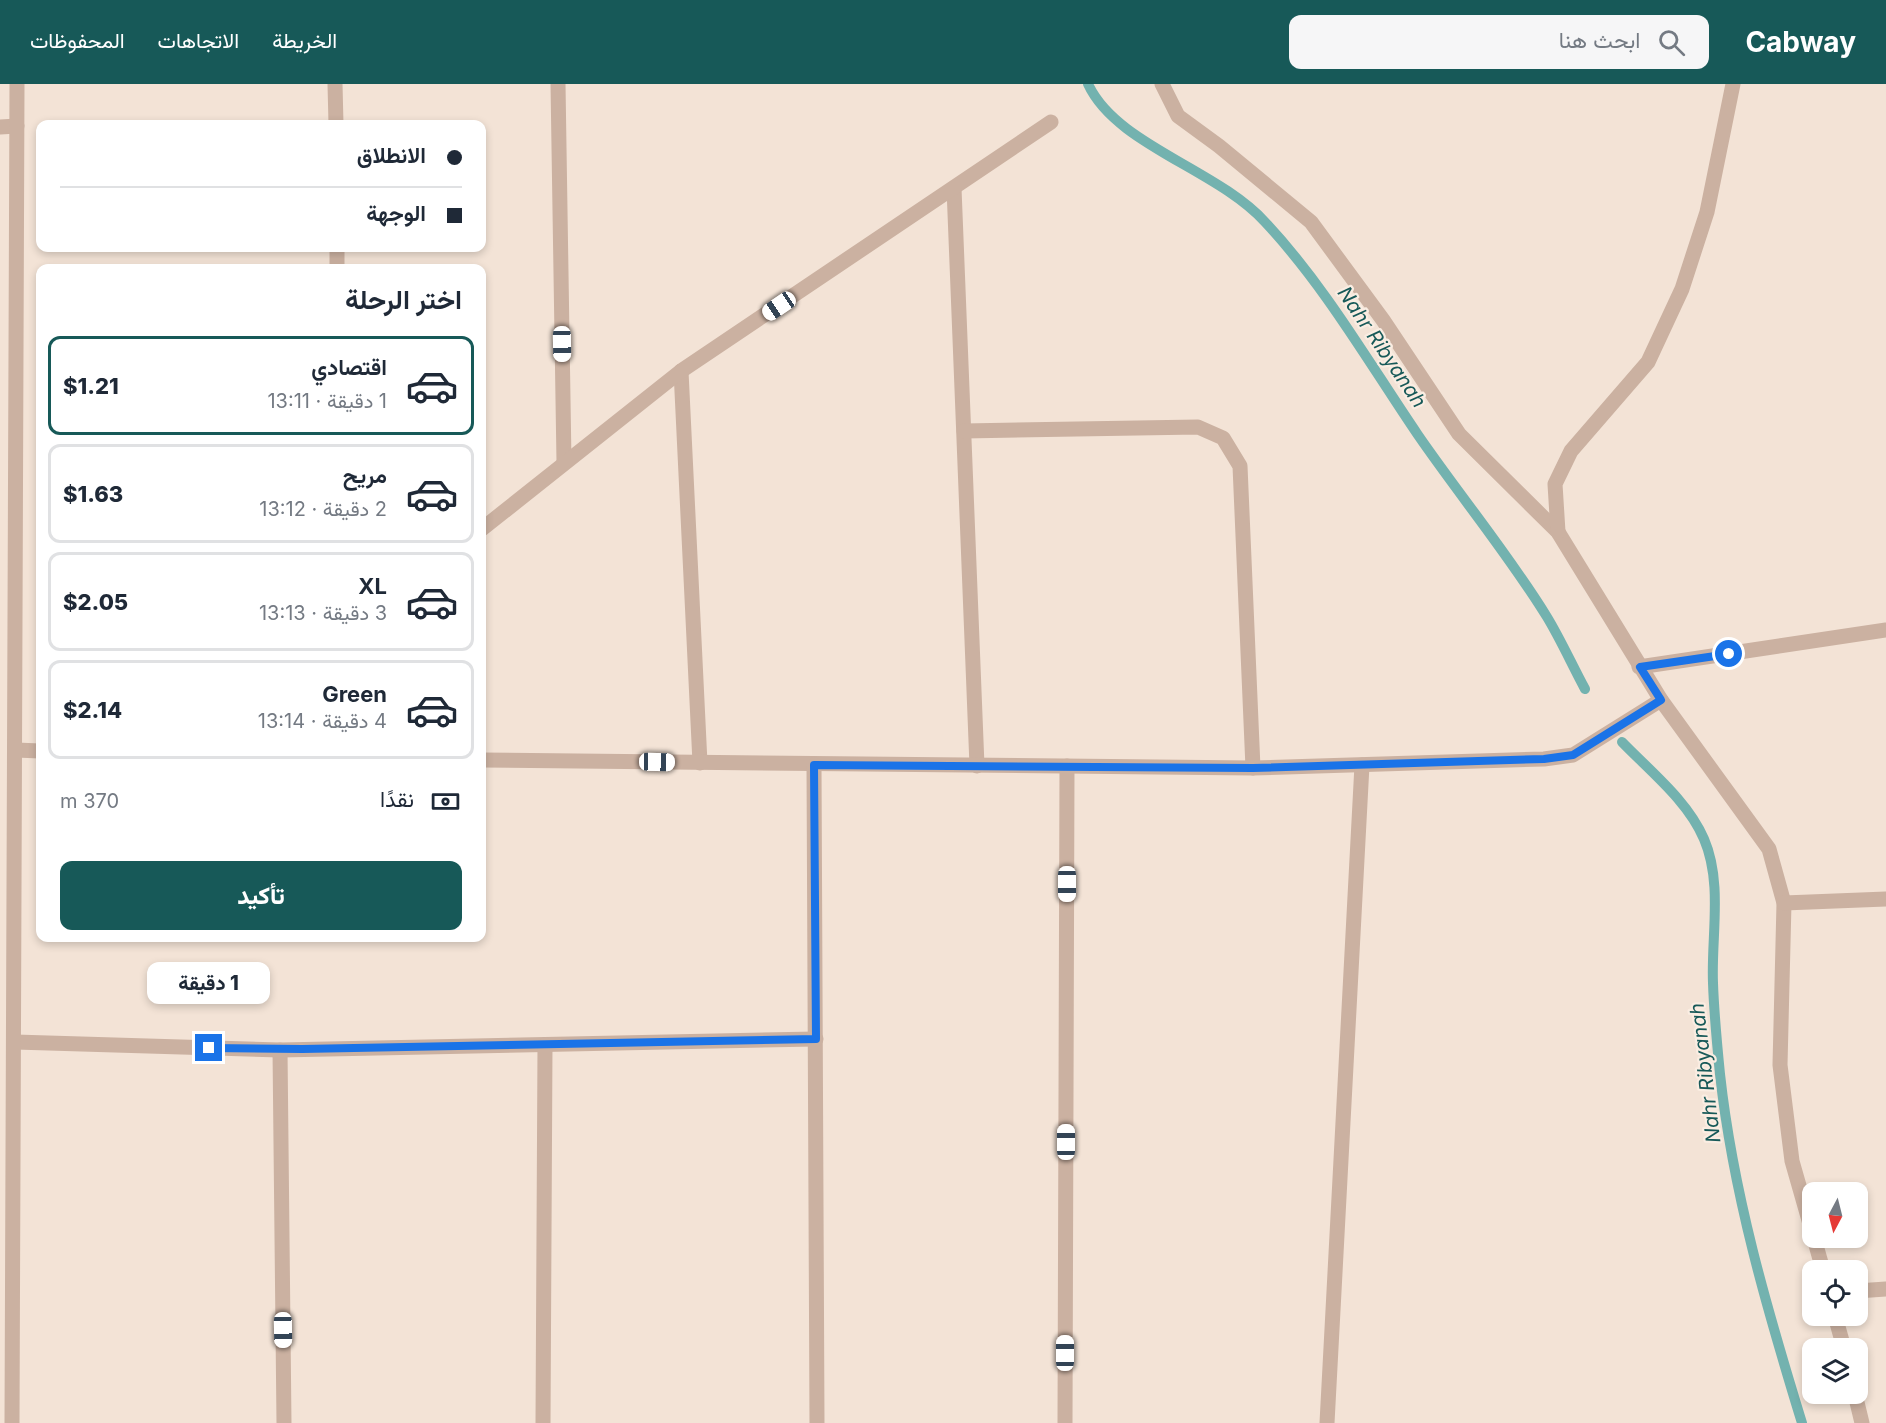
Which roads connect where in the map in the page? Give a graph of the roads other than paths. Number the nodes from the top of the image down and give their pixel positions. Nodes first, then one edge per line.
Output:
1 (17, 84) edge
2 (335, 84) edge
3 (558, 84) edge
4 (1162, 84) edge
5 (1732, 84) edge
6 (336, 120) edge
7 (1051, 122) dead end
8 (17, 126) junction
9 (0, 128) edge
10 (954, 188) junction
11 (681, 371) junction
12 (964, 431) junction
13 (564, 462) junction
14 (486, 525) edge
15 (1558, 532) junction
16 (1886, 630) edge
17 (1640, 667) junction
18 (1661, 700) junction
19 (16, 750) junction
20 (36, 751) edge
21 (486, 760) edge
22 (700, 763) junction
23 (814, 765) junction
24 (1362, 765) junction
25 (977, 766) junction
26 (1067, 766) junction
27 (1253, 768) junction
28 (1886, 899) edge
29 (1784, 903) junction
30 (816, 1039) junction
31 (15, 1042) junction
32 (545, 1046) junction
33 (280, 1050) junction
34 (1802, 1196) edge
35 (1886, 1289) edge
36 (1868, 1290) edge
37 (12, 1300) junction
38 (0, 1315) edge
39 (1857, 1404) edge
40 (0, 1416) edge
41 (7, 1423) edge
42 (12, 1423) edge
43 (284, 1423) edge
44 (543, 1423) edge
45 (817, 1423) edge
46 (1065, 1423) edge
47 (1327, 1423) edge
48 (1862, 1423) edge

1 - 8 street
2 - 6 street
3 - 13 street
4 - 15 street
5 - 15 street
7 - 10 street
8 - 9 street
8 - 19 street
10 - 11 street
10 - 12 street
11 - 13 street
11 - 22 street
12 - 25 street
12 - 27 street
13 - 14 street
15 - 17 street
16 - 17 street
17 - 18 street
18 - 24 street
18 - 29 street
19 - 20 street
19 - 31 street
21 - 22 street
22 - 23 street
23 - 25 street
23 - 30 street
24 - 27 street
24 - 47 street
25 - 26 street
26 - 27 street
26 - 46 street
28 - 29 street
29 - 34 street
30 - 32 street
30 - 45 street
31 - 33 street
31 - 37 street
32 - 33 street
32 - 44 street
33 - 43 street
35 - 36 street
37 - 38 street
37 - 42 street
39 - 48 street
40 - 41 street

